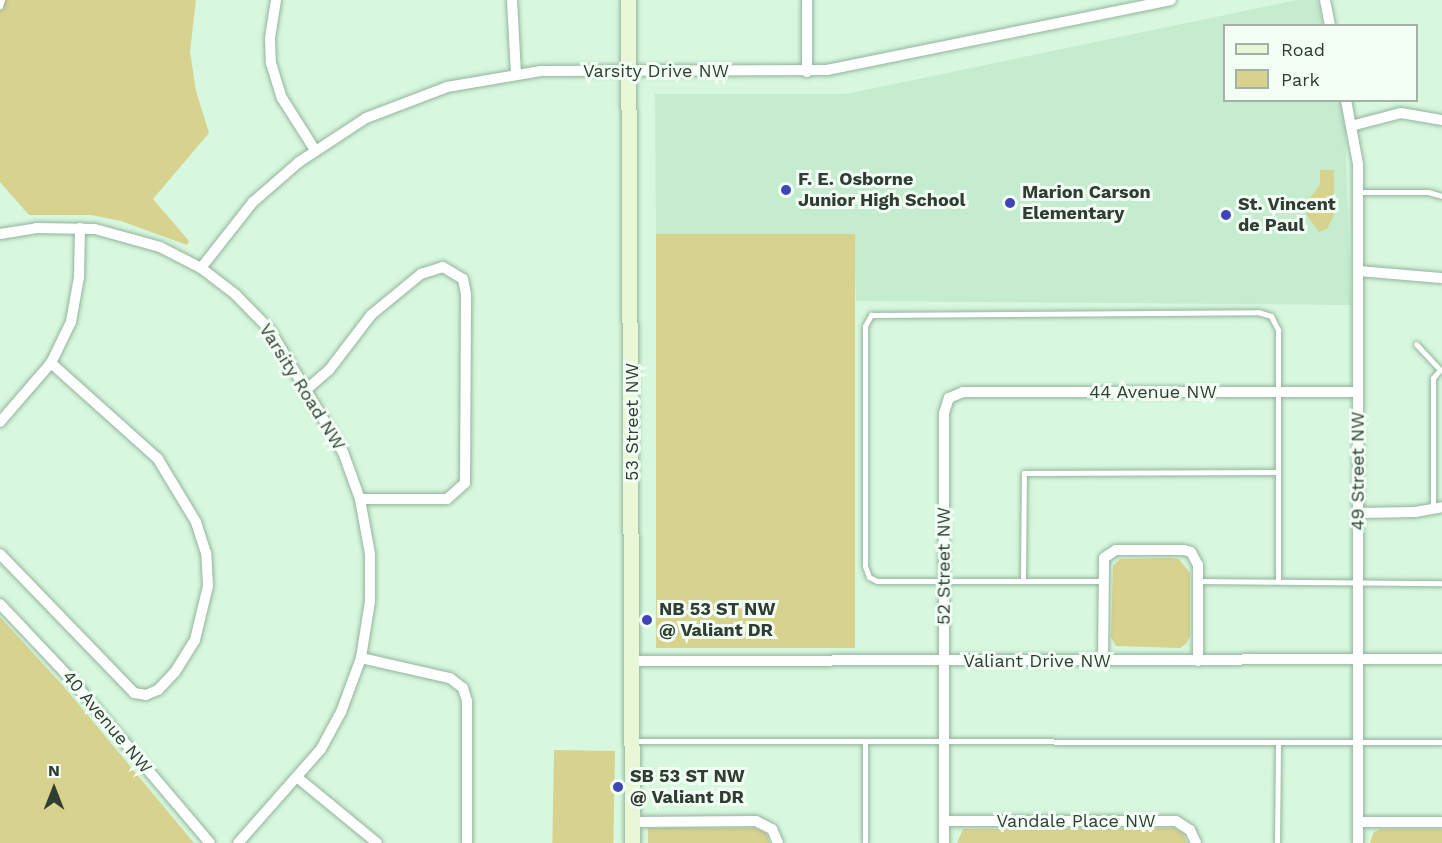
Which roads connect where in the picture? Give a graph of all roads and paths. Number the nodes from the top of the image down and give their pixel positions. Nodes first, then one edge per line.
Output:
1 (2, 0) edge
2 (276, 0) edge
3 (512, 0) edge
4 (628, 0) edge
5 (807, 0) edge
6 (1171, 0) edge
7 (1325, 0) edge
8 (0, 6) edge
9 (1330, 24) edge
10 (629, 71) junction
11 (807, 72) junction
12 (516, 73) junction
13 (1346, 102) edge
14 (1442, 120) edge
15 (1351, 126) junction
16 (315, 150) junction
17 (1358, 192) junction
18 (1442, 196) edge
19 (80, 228) junction
20 (0, 234) edge
21 (201, 268) junction
22 (1358, 271) junction
23 (1442, 278) edge
24 (1416, 344) dead end
25 (51, 363) junction
26 (1440, 370) edge
27 (308, 389) junction
28 (1278, 392) junction
29 (1358, 392) junction
30 (949, 398) joint
31 (0, 422) edge
32 (1277, 472) junction
33 (360, 500) junction
34 (1438, 508) edge
35 (1358, 513) junction
36 (0, 554) edge
37 (945, 580) junction
38 (1023, 580) junction
39 (1102, 581) junction
40 (1198, 581) junction
41 (1278, 581) junction
42 (1358, 581) junction
43 (1442, 583) edge
44 (0, 604) edge
45 (361, 658) junction
46 (1442, 659) edge
47 (633, 661) junction
48 (944, 661) junction
49 (1102, 661) junction
50 (1198, 661) junction
51 (1358, 662) junction
52 (632, 741) junction
53 (865, 742) junction
54 (945, 742) junction
55 (1278, 742) junction
56 (1358, 742) junction
57 (1442, 742) edge
58 (298, 778) junction
59 (944, 821) junction
60 (632, 822) junction
61 (1358, 822) junction
62 (1442, 822) edge
63 (210, 843) edge
64 (238, 843) edge
65 (377, 843) edge
66 (468, 843) edge
67 (632, 843) edge
68 (778, 843) edge
69 (865, 843) edge
70 (944, 843) edge
71 (1196, 843) edge
72 (1277, 843) edge
73 (1358, 843) edge

1 - 8 lane
2 - 16 street
3 - 12 street
4 - 10 street, 53 Street NW
5 - 11 street
6 - 11 street, Varsity Drive NW
7 - 9 street
10 - 11 street, Varsity Drive NW
10 - 12 street, Varsity Drive NW
10 - 47 street, 53 Street NW
12 - 16 street, Varsity Drive NW
13 - 15 street, 49 Street NW
14 - 15 street
15 - 17 street, 49 Street NW
16 - 21 street, Varsity Drive NW
17 - 18 lane
17 - 22 street, 49 Street NW
19 - 20 street, Varsity Road NW
19 - 21 street, Varsity Road NW
19 - 25 street
21 - 27 street, Varsity Road NW
22 - 23 street
22 - 29 street, 49 Street NW
24 - 26 lane
25 - 31 street
25 - 36 street
26 - 34 lane
27 - 33 street, Varsity Road NW
27 - 33 street
28 - 29 street, 44 Avenue NW
28 - 30 street, 44 Avenue NW
28 - 32 lane
28 - 37 lane
29 - 35 street, 49 Street NW
30 - 37 street, 52 Street NW
32 - 38 lane
32 - 41 lane
33 - 45 street, Varsity Road NW
34 - 35 street
35 - 42 street, 49 Street NW
37 - 38 lane
37 - 48 street, 52 Street NW
38 - 39 lane
39 - 40 street
39 - 49 street
40 - 41 lane
40 - 50 street
41 - 42 lane
42 - 43 lane
42 - 51 street, 49 Street NW
44 - 63 street, 40 Avenue NW
45 - 58 street, Varsity Road NW
45 - 66 street
46 - 51 street, Valiant Drive NW
47 - 48 street, Valiant Drive NW
47 - 52 street, 53 Street NW
48 - 49 street, Valiant Drive NW
48 - 54 street, 52 Street NW
49 - 50 street, Valiant Drive NW
50 - 51 street, Valiant Drive NW
51 - 56 street, 49 Street NW
52 - 53 lane
52 - 60 street, 53 Street NW
53 - 54 lane
53 - 69 lane
54 - 55 lane
54 - 59 street, 52 Street NW
55 - 56 lane
55 - 72 lane
56 - 57 lane
56 - 61 street, 49 Street NW
58 - 64 street, Varsity Road NW
58 - 65 street
59 - 70 street, 52 Street NW
59 - 71 street, Vandale Place NW
60 - 67 street, 53 Street NW
60 - 68 street
61 - 62 street
61 - 73 street, 49 Street NW

